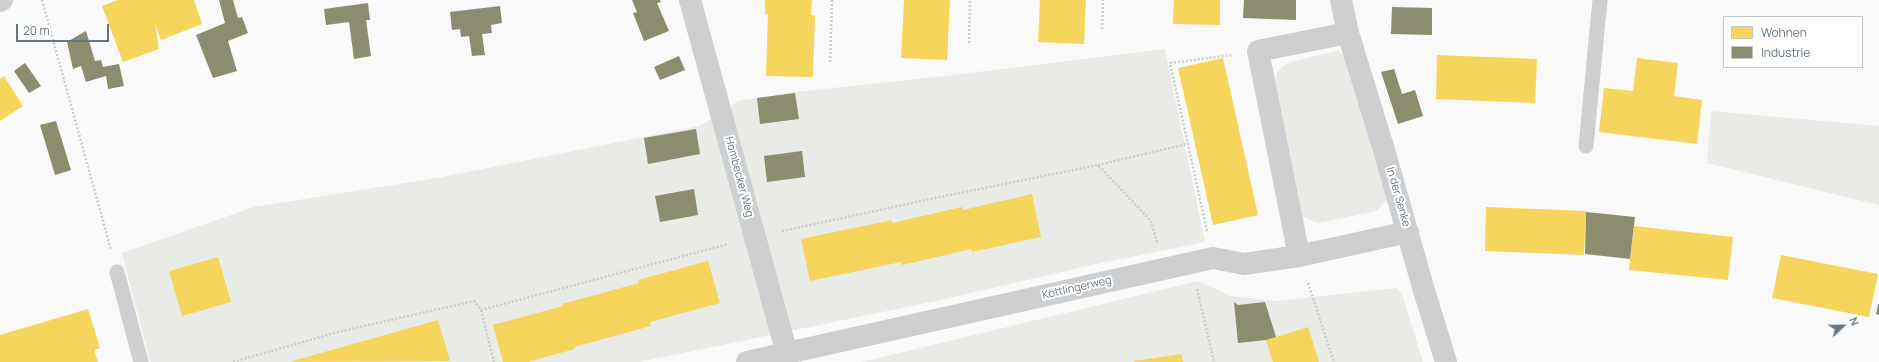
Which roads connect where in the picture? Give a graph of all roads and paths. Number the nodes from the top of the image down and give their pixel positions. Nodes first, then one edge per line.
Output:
1 (42, 0) edge
2 (690, 0) edge
3 (832, 0) edge
4 (970, 0) edge
5 (1103, 0) edge
6 (1341, 0) edge
7 (1600, 0) edge
8 (1102, 29) dead end
9 (1348, 33) junction
10 (969, 43) dead end
11 (1258, 51) junction
12 (830, 62) dead end
13 (1187, 144) junction
14 (1586, 146) dead end
15 (1098, 165) junction
16 (1408, 232) junction
17 (755, 237) junction
18 (1299, 256) junction
19 (1213, 258) junction
20 (1191, 262) junction
21 (1165, 268) junction
22 (117, 272) joint
23 (481, 310) junction
24 (787, 354) junction
25 (141, 362) edge
26 (233, 362) edge
27 (494, 362) edge
28 (747, 362) edge
29 (1214, 362) edge
30 (1334, 362) edge
31 (1446, 362) edge

1 - 22 path
2 - 17 street, Hombecker Weg
3 - 12 path
4 - 10 path
5 - 8 path
6 - 9 street, In der Senke
7 - 14 lane
9 - 11 street
9 - 16 street, In der Senke
11 - 13 path
11 - 18 street
13 - 15 path
13 - 19 path
15 - 17 path
15 - 21 path
16 - 18 street, Köttlingerweg
16 - 31 street, In der Senke
17 - 23 path
17 - 24 street, Hombecker Weg
18 - 19 street, Köttlingerweg
18 - 30 path
19 - 20 street, Köttlingerweg
20 - 21 street, Köttlingerweg
20 - 29 path
21 - 24 street, Köttlingerweg
22 - 25 lane
23 - 26 path
23 - 27 path
24 - 28 street, Köttlingerweg

